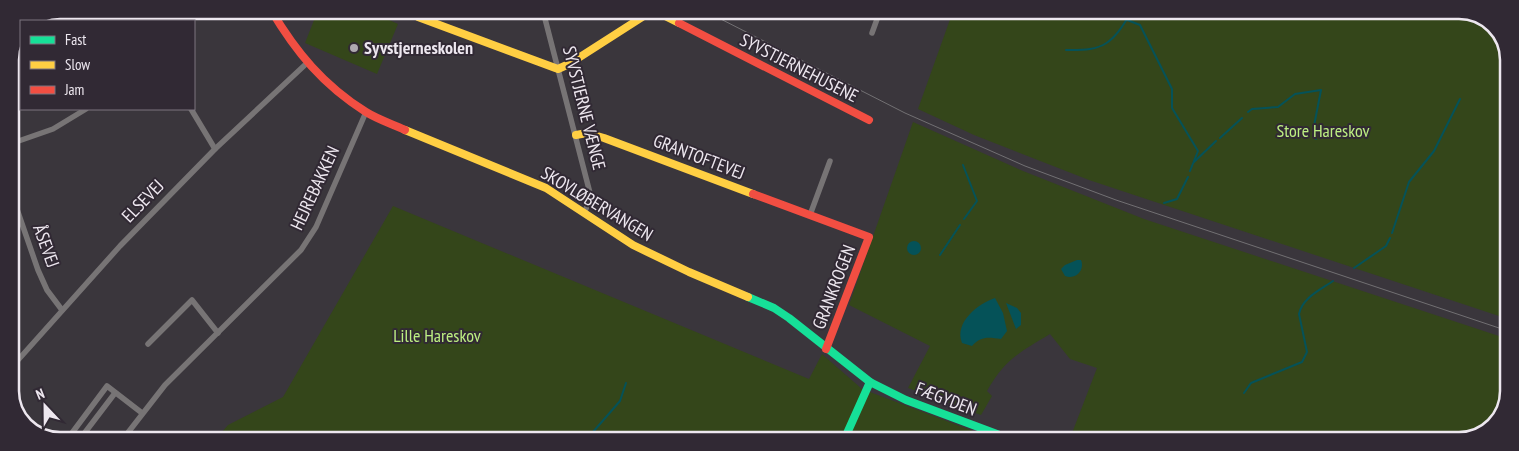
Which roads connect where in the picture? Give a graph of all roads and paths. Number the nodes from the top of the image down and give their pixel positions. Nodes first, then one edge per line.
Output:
1 (276, 19) edge
2 (423, 19) edge
3 (545, 19) edge
4 (640, 19) edge
5 (671, 19) edge
6 (877, 19) edge
7 (872, 33) dead end
8 (308, 63) junction
9 (558, 69) junction
10 (84, 110) edge
11 (192, 110) edge
12 (366, 112) junction
13 (869, 120) dead end
14 (576, 135) junction
15 (19, 141) edge
16 (215, 149) junction
17 (830, 161) dead end
18 (584, 211) junction
19 (19, 215) edge
20 (810, 215) junction
21 (869, 237) joint
22 (62, 310) junction
23 (218, 333) junction
24 (148, 344) dead end
25 (826, 348) junction
26 (19, 359) edge
27 (870, 382) junction
28 (115, 392) junction
29 (142, 413) junction
30 (73, 432) edge
31 (85, 432) edge
32 (128, 432) edge
33 (848, 432) edge
34 (992, 432) edge

1 - 8 street, SKOVLØBERVANGEN
2 - 9 street
3 - 9 street, SYVSTJERNE VÆNGE
4 - 9 street, SYVSTJERNEHUSENE
5 - 13 street, SYVSTJERNEHUSENE
6 - 7 street
8 - 12 street, SKOVLØBERVANGEN
8 - 16 street, ELSEVEJ
9 - 14 street, SYVSTJERNE VÆNGE
10 - 15 street
11 - 16 street
12 - 18 street, SKOVLØBERVANGEN
12 - 23 street, HEJREBAKKEN
14 - 18 street, SYVSTJERNE VÆNGE
14 - 20 street, GRANTOFTEVEJ
16 - 22 street, ELSEVEJ
17 - 20 street
18 - 25 street, SKOVLØBERVANGEN
19 - 22 street, ÅSEVEJ
20 - 21 street, GRANTOFTEVEJ
21 - 25 street, GRANKROGEN
22 - 26 street, ELSEVEJ
23 - 24 street
23 - 29 street, HEJREBAKKEN
25 - 27 street, SKOVLØBERVANGEN
27 - 33 street
27 - 34 street, FÆGYDEN
28 - 29 street
28 - 30 street
28 - 31 street
29 - 32 street, HEJREBAKKEN

